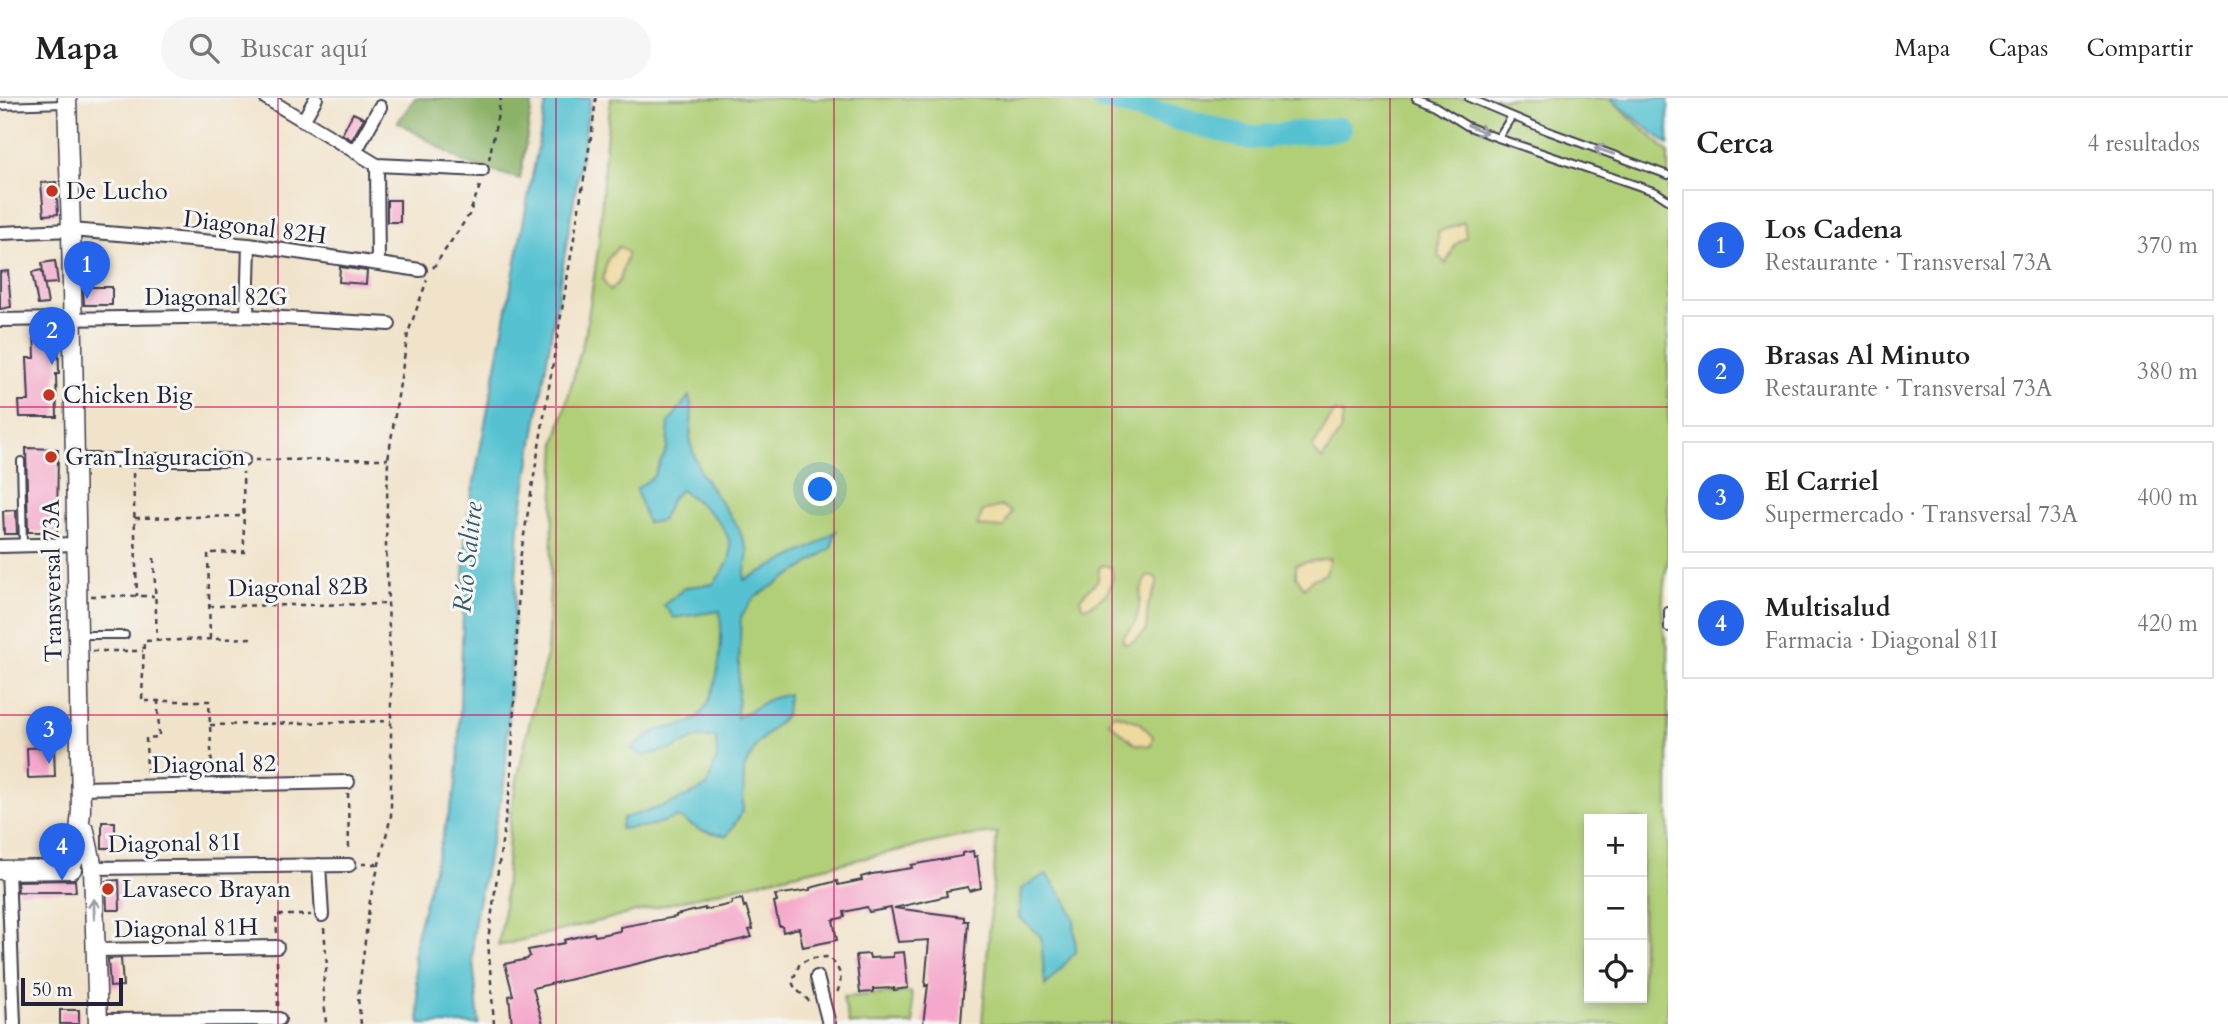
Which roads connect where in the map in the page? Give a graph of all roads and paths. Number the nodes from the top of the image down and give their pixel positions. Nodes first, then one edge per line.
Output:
1 (265, 98) edge
2 (316, 98) edge
3 (501, 98) edge
4 (596, 98) edge
5 (1416, 98) edge
6 (1469, 98) edge
7 (21, 101) edge
8 (67, 101) edge
9 (0, 106) edge
10 (380, 107) dead end
11 (1512, 116) junction
12 (303, 121) junction
13 (1498, 138) junction
14 (355, 152) junction
15 (377, 165) junction
16 (484, 171) junction
17 (1668, 175) edge
18 (1668, 200) edge
19 (71, 230) junction
20 (0, 233) edge
21 (249, 245) junction
22 (378, 263) junction
23 (420, 270) dead end
24 (247, 316) junction
25 (72, 319) junction
26 (0, 320) edge
27 (389, 324) dead end
28 (388, 459) junction
29 (75, 460) junction
30 (133, 460) junction
31 (243, 460) junction
32 (21, 461) dead end
33 (244, 516) junction
34 (134, 518) junction
35 (76, 544) junction
36 (23, 545) junction
37 (0, 546) edge
38 (154, 558) dead end
39 (77, 596) junction
40 (137, 596) junction
41 (155, 596) junction
42 (388, 604) junction
43 (209, 606) junction
44 (1668, 611) edge
45 (1668, 628) edge
46 (125, 635) dead end
47 (254, 638) dead end
48 (210, 639) junction
49 (156, 641) junction
50 (78, 643) junction
51 (143, 651) junction
52 (158, 701) junction
53 (391, 721) junction
54 (210, 725) junction
55 (348, 782) joint
56 (212, 785) junction
57 (148, 787) junction
58 (80, 789) junction
59 (81, 810) junction
60 (349, 864) junction
61 (379, 864) junction
62 (319, 865) junction
63 (93, 868) junction
64 (63, 869) junction
65 (4, 870) edge
66 (322, 915) junction
67 (277, 947) junction
68 (96, 950) junction
69 (817, 977) dead end
70 (279, 1019) joint
71 (98, 1022) edge
72 (14, 1024) edge
73 (326, 1024) edge
74 (361, 1024) edge
75 (494, 1024) edge
76 (829, 1024) edge

1 - 12 street
2 - 12 street
3 - 16 path
4 - 75 path
5 -> 13 lane
6 - 11 lane
7 - 8 lane
7 - 9 lane
8 - 19 street, Transversal 73A
10 - 14 street
11 - 13 lane
17 -> 11 lane
12 - 14 street
13 - 18 lane
14 - 15 street
15 - 16 street
15 - 22 street
16 - 28 path
19 - 20 street, Diagonal 82H
19 - 21 street, Diagonal 82H
19 - 25 street, Transversal 73A
21 - 22 street, Diagonal 82H
21 - 24 street
22 - 23 street, Diagonal 82H
24 - 25 street, Diagonal 82G
24 - 27 street, Diagonal 82G
25 - 26 street, Diagonal 82G
25 - 29 street, Transversal 73A
28 - 31 path
28 - 42 path
29 - 30 street
29 - 35 street, Transversal 73A
30 - 31 street
30 - 34 path
31 - 33 path
32 - 36 lane
33 - 34 path
33 - 43 path
34 - 40 path
35 - 36 street
35 - 39 street, Transversal 73A
36 - 37 street
38 - 41 path
39 - 40 path
39 - 50 street, Transversal 73A
40 - 41 path
41 - 49 path
42 - 43 path, Diagonal 82B
42 - 53 path
43 - 48 path
44 - 45 lane
46 - 50 lane
47 - 48 path
48 - 49 path
49 - 51 path
50 - 51 path
50 - 58 street, Transversal 73A
51 - 52 path
52 - 54 path
52 - 57 path
53 - 54 path
53 - 61 path
54 - 56 path
55 - 56 street, Diagonal 82
55 - 60 path
56 - 57 street, Diagonal 82
57 - 58 street, Diagonal 82
58 - 59 street, Transversal 73A
59 - 63 street, Transversal 73A
59 - 64 street, Transversal 73A
60 - 61 path
60 - 62 street, Diagonal 81I
61 - 74 path
62 - 63 street, Diagonal 81I
62 - 66 street
63 - 64 street, Diagonal 81I
68 -> 63 street, Transversal 73A
64 - 65 street, Diagonal 81I
65 - 72 street
66 - 67 path
66 - 73 path
67 - 68 street, Diagonal 81H
67 - 70 path
68 - 71 street, Transversal 73A
69 - 76 street
70 - 71 street

